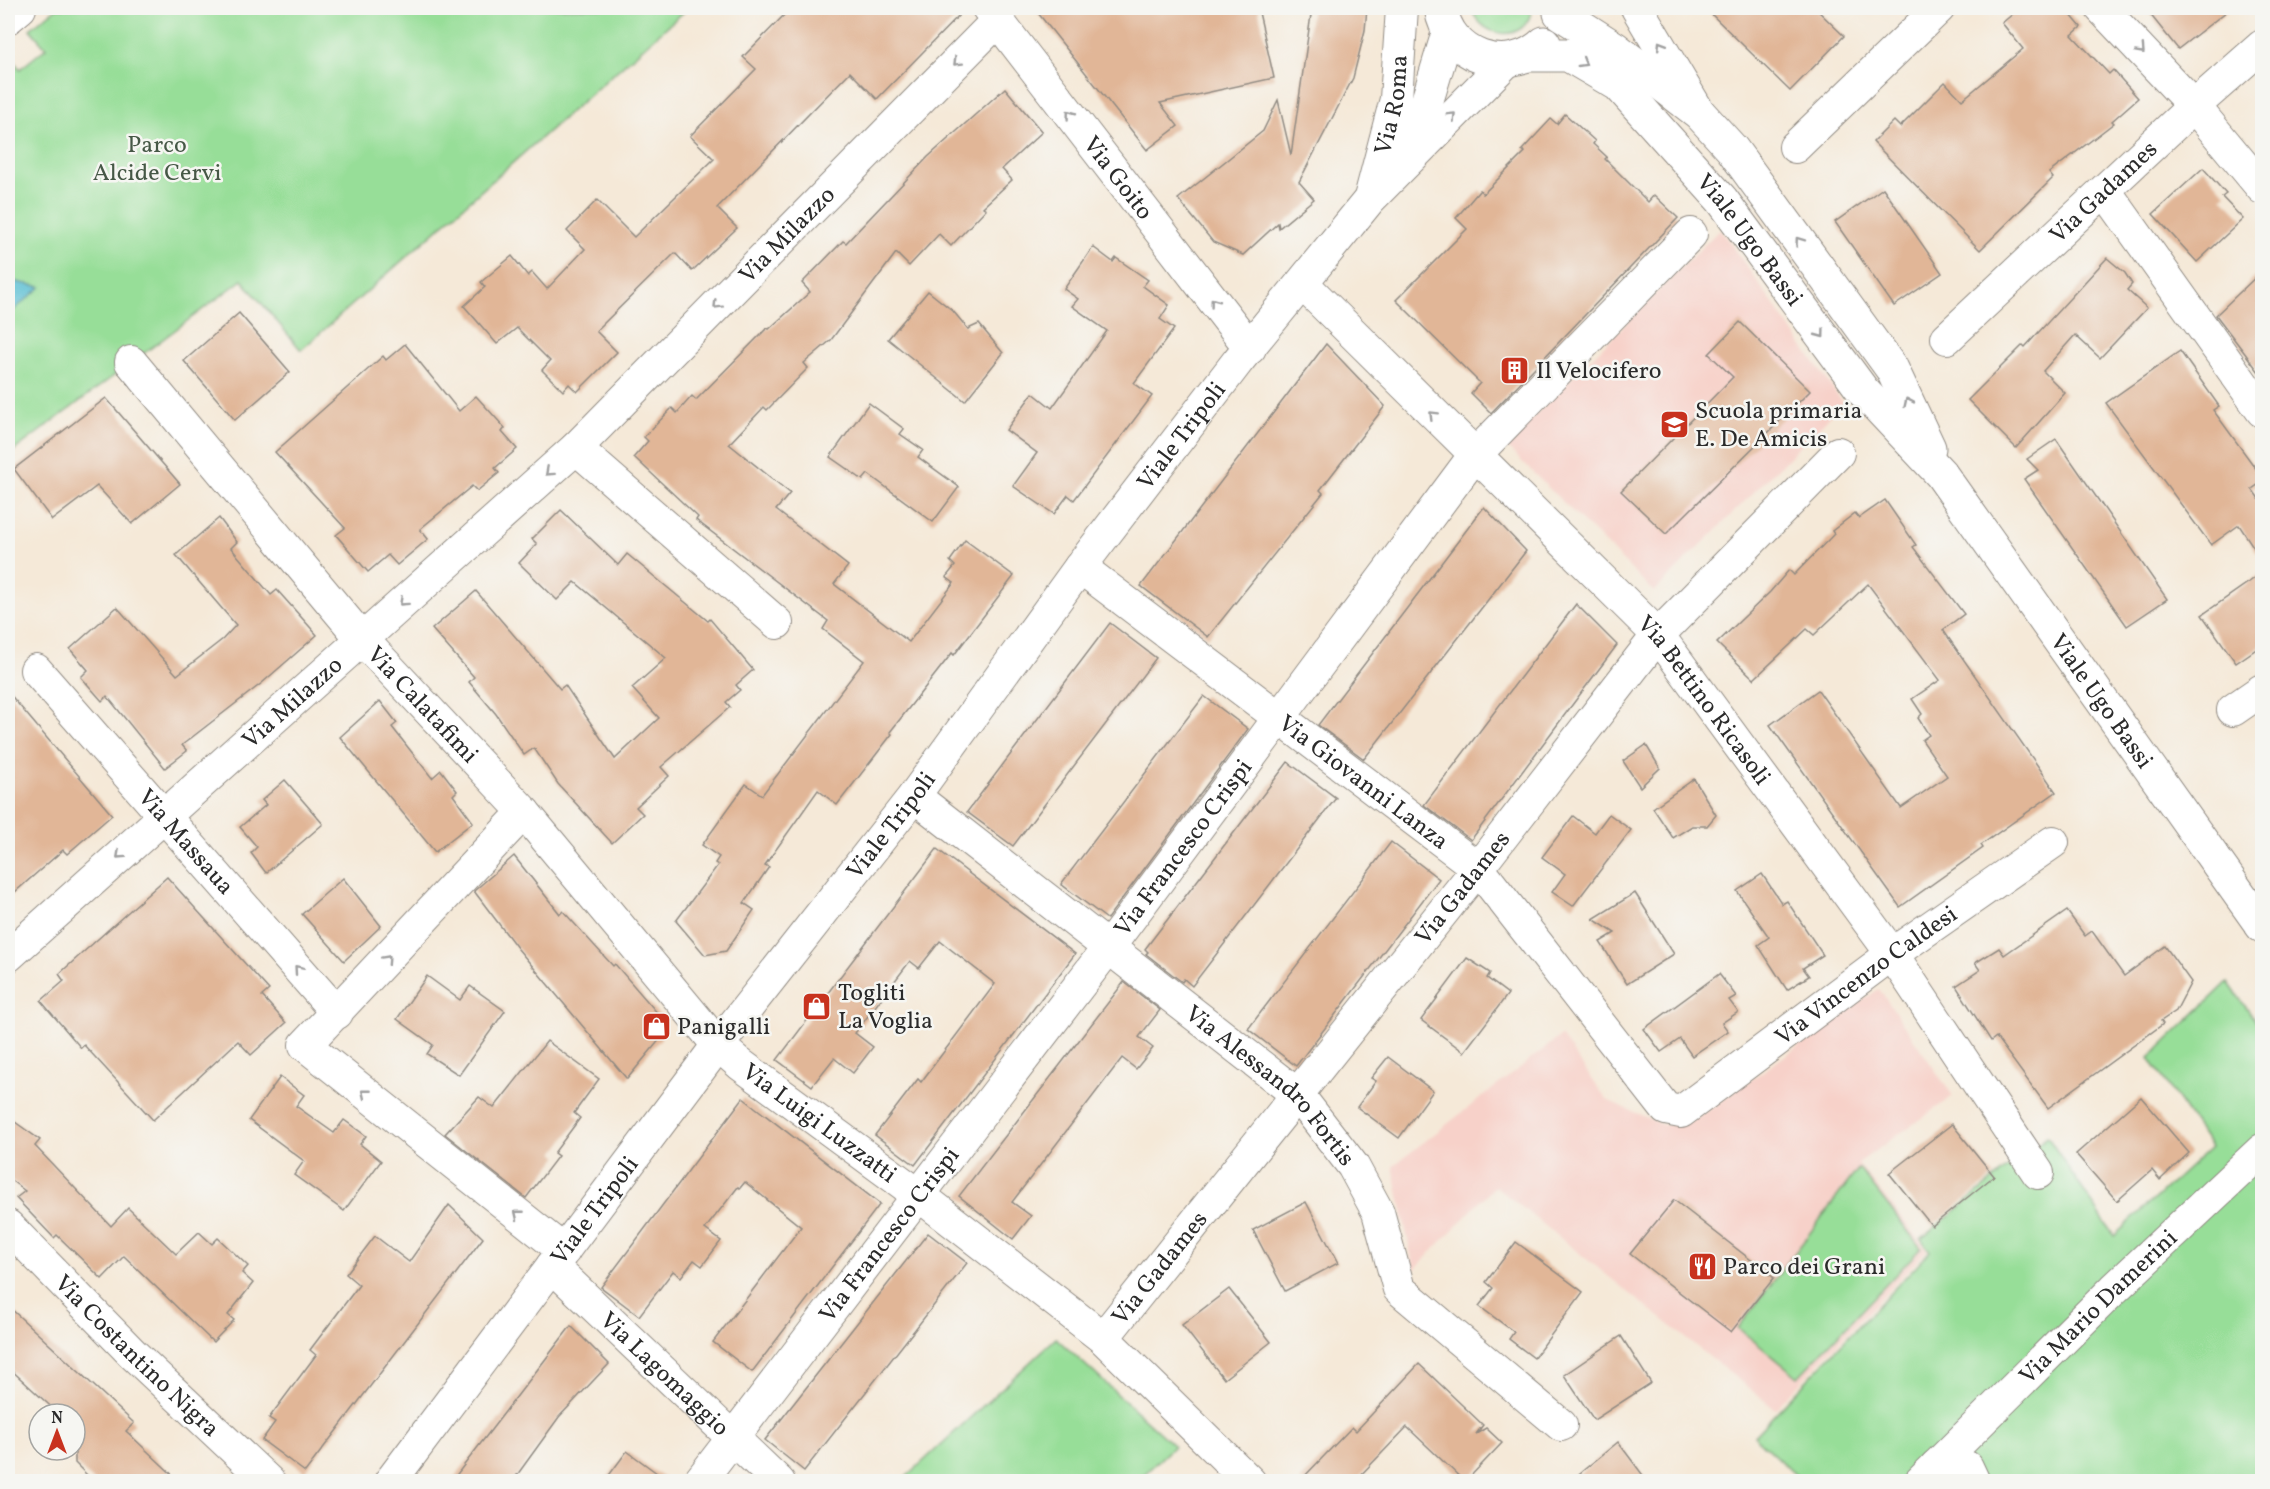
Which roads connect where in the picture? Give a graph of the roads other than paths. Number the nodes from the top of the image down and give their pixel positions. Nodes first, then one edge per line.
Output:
1 (20, 8) edge
2 (1402, 8) edge
3 (1637, 8) edge
4 (1939, 8) edge
5 (2101, 8) edge
6 (1560, 10) edge
7 (993, 14) edge
8 (8, 18) edge
9 (1445, 20) edge
10 (2262, 46) edge
11 (1517, 58) junction
12 (2194, 106) junction
13 (1700, 114) junction
14 (1796, 147) dead end
15 (1396, 173) junction
16 (2262, 188) edge
17 (2106, 192) junction
18 (1370, 199) junction
19 (1691, 234) dead end
20 (1303, 284) junction
21 (1947, 338) dead end
22 (1250, 348) junction
23 (131, 362) dead end
24 (2262, 411) edge
25 (576, 448) junction
26 (1838, 453) dead end
27 (1474, 456) junction
28 (1941, 474) junction
29 (1080, 567) junction
30 (777, 623) dead end
31 (1658, 635) junction
32 (362, 639) junction
33 (36, 670) dead end
34 (2262, 690) edge
35 (2234, 710) dead end
36 (1278, 719) junction
37 (914, 796) junction
38 (524, 812) junction
39 (163, 816) junction
40 (2053, 842) dead end
41 (1478, 868) junction
42 (2262, 926) edge
43 (1108, 948) junction
44 (1892, 954) junction
45 (8, 956) edge
46 (337, 1013) junction
47 (718, 1045) junction
48 (1298, 1095) junction
49 (1681, 1112) joint
50 (2262, 1149) edge
51 (2038, 1173) dead end
52 (920, 1196) junction
53 (8, 1226) edge
54 (558, 1258) junction
55 (1103, 1338) junction
56 (1561, 1425) dead end
57 (734, 1438) junction
58 (1928, 1474) edge
59 (269, 1482) edge
60 (390, 1482) edge
61 (699, 1482) edge
62 (779, 1482) edge
63 (1250, 1482) edge
64 (1974, 1482) edge

1 - 8 street
2 - 18 street, Via Roma
13 -> 3 street, Viale Ugo Bassi
4 - 14 street
5 -> 12 street
6 - 11 main road
6 - 13 main road, Viale Ugo Bassi
22 -> 7 street, Via Goito
7 -> 25 street, Via Milazzo
9 - 11 main road, Viale Ugo Bassi
9 - 15 street, Viale Tripoli
10 - 12 street, Via Gadames
15 -> 11 street, Viale Tripoli
11 -> 28 main road, Viale Ugo Bassi
12 - 16 street
12 - 17 street, Via Gadames
28 -> 13 main road, Viale Ugo Bassi
15 - 18 street, Viale Tripoli
17 - 21 street, Via Gadames
17 - 24 street
18 - 20 street, Viale Tripoli
19 - 27 street, Via Francesco Crispi
20 - 22 street, Viale Tripoli
27 -> 20 street, Via Bettino Ricasoli
22 - 29 street, Viale Tripoli
23 - 32 street, Via Calatafimi
25 - 30 street
25 -> 32 street, Via Milazzo
26 - 31 street, Via Gadames
27 - 31 street, Via Bettino Ricasoli
27 - 36 street, Via Francesco Crispi
28 - 42 main road, Viale Ugo Bassi
29 - 36 street, Via Giovanni Lanza
29 - 37 street, Viale Tripoli
31 - 41 street, Via Gadames
31 - 44 street, Via Bettino Ricasoli
32 - 38 street, Via Calatafimi
32 - 39 street, Via Milazzo
33 - 39 street, Via Massaua
34 - 35 street
36 - 41 street, Via Giovanni Lanza
36 - 43 street, Via Francesco Crispi
37 - 43 street, Via Alessandro Fortis
37 - 47 street, Viale Tripoli
46 -> 38 street
38 - 47 street, Via Calatafimi
39 -> 45 street, Via Milazzo
46 -> 39 street, Via Massaua
40 - 44 street, Via Vincenzo Caldesi
41 - 48 street, Via Gadames
41 - 49 street, Via Giovanni Lanza
43 - 48 street, Via Alessandro Fortis
43 - 52 street, Via Francesco Crispi
44 - 49 street, Via Vincenzo Caldesi
44 - 51 street, Via Bettino Ricasoli
54 -> 46 street
47 - 52 street, Via Luigi Luzzatti
47 - 54 street, Viale Tripoli
48 - 55 street, Via Gadames
48 - 56 street, Via Alessandro Fortis
50 - 58 street, Via Mario Damerini
52 - 55 street, Via Luigi Luzzatti
52 - 57 street, Via Francesco Crispi
53 - 59 street, Via Costantino Nigra
54 - 57 street, Via Lagomaggio
54 - 60 street, Viale Tripoli
55 - 63 street, Via Luigi Luzzatti
57 - 61 street, Via Francesco Crispi
57 - 62 street, Via Lagomaggio
58 - 64 street, Via Mario Damerini

